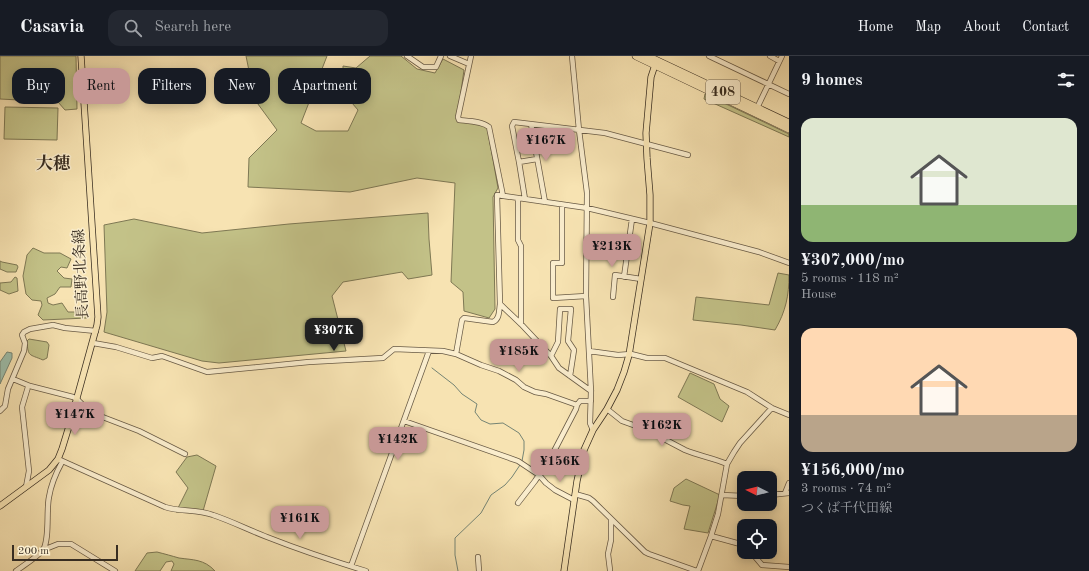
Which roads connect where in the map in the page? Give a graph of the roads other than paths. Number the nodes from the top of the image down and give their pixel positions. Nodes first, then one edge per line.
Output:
1 (81, 56) edge
2 (407, 56) edge
3 (441, 56) edge
4 (450, 56) edge
5 (471, 56) edge
6 (572, 56) edge
7 (636, 56) edge
8 (647, 56) edge
9 (709, 56) edge
10 (770, 56) edge
11 (781, 58) edge
12 (657, 60) edge
13 (469, 64) junction
14 (768, 84) junction
15 (789, 94) edge
16 (757, 108) junction
17 (789, 123) edge
18 (532, 124) junction
19 (789, 129) edge
20 (579, 130) junction
21 (646, 144) junction
22 (688, 155) dead end
23 (538, 159) junction
24 (519, 162) junction
25 (504, 196) junction
26 (518, 198) junction
27 (525, 199) junction
28 (545, 202) junction
29 (562, 205) junction
30 (587, 208) junction
31 (632, 219) junction
32 (650, 223) junction
33 (789, 263) edge
34 (624, 276) junction
35 (641, 279) junction
36 (586, 296) junction
37 (613, 297) dead end
38 (500, 304) junction
39 (521, 324) junction
40 (96, 331) junction
41 (93, 342) junction
42 (589, 350) junction
43 (429, 351) junction
44 (456, 354) junction
45 (629, 355) junction
46 (551, 356) junction
47 (570, 376) junction
48 (13, 379) junction
49 (30, 386) junction
50 (591, 391) junction
51 (77, 399) junction
52 (591, 401) junction
53 (577, 405) junction
54 (772, 408) junction
55 (607, 409) junction
56 (0, 411) edge
57 (789, 415) edge
58 (404, 421) junction
59 (593, 430) junction
60 (185, 454) dead end
61 (60, 461) junction
62 (727, 464) junction
63 (539, 475) junction
64 (789, 483) edge
65 (26, 487) junction
66 (787, 493) edge
67 (777, 494) edge
68 (722, 495) junction
69 (737, 496) edge
70 (575, 497) junction
71 (518, 503) dead end
72 (0, 506) edge
73 (611, 518) junction
74 (711, 536) junction
75 (737, 543) edge
76 (43, 549) junction
77 (478, 557) dead end
78 (757, 559) edge
79 (351, 566) junction
80 (789, 567) edge
81 (610, 570) edge
82 (16, 571) edge
83 (115, 571) edge
84 (366, 571) edge
85 (479, 571) edge
86 (564, 571) edge
87 (697, 571) edge

1 - 40 main road, 長高野北条線
2 - 3 street
4 - 13 street
5 - 13 street
6 - 20 street
7 - 12 highway, 408
8 - 12 highway, 408
9 - 14 street
10 - 11 street
11 - 14 street
12 - 16 highway, 408
12 - 19 highway, 408
12 - 21 main road
13 - 25 street
14 - 15 street
14 - 16 street
16 - 17 highway, 408
18 - 20 street
18 - 23 street
18 - 24 street
20 - 21 street
20 - 30 street
21 - 22 street
21 - 32 main road
23 - 24 street
23 - 28 street
24 - 27 street
25 - 26 street
25 - 38 street
26 - 27 street
26 - 39 street
27 - 28 street
28 - 29 street
29 - 30 street
29 - 36 street
30 - 31 street
30 - 36 street
31 - 32 street
31 - 34 street
32 - 33 street
32 - 35 main road
34 - 35 street
34 - 37 street
35 - 45 main road
36 - 42 street
38 - 39 street
38 - 44 street
39 - 46 street
40 - 41 main road, 長高野北条線
40 - 48 street
41 - 43 street
41 - 51 main road, 長高野北条線
42 - 45 street
42 - 50 street
43 - 44 street
43 - 58 street
44 - 53 street
45 - 54 street
45 - 55 main road
46 - 47 street
46 - 47 street
47 - 50 street
48 - 49 street
48 - 56 street
49 - 51 street
49 - 65 street
50 - 52 street
51 - 60 street
51 - 61 main road, 長高野北条線
52 - 53 street
52 - 59 street
53 - 63 street
54 - 57 street
54 - 62 street
55 - 59 main road
55 - 62 street
58 - 63 street
58 - 79 street
59 - 70 main road
61 - 65 main road, 長高野北条線
61 - 76 street
61 - 79 street
62 - 68 street
63 - 70 street
63 - 71 street
64 - 66 street
65 - 72 main road, 長高野北条線
66 - 67 street
68 - 69 street
68 - 74 street
70 - 73 street
70 - 86 main road
73 - 81 street
73 - 87 street
74 - 75 street
74 - 87 street
76 - 82 street
76 - 83 street
77 - 85 street
78 - 80 street
79 - 84 street

